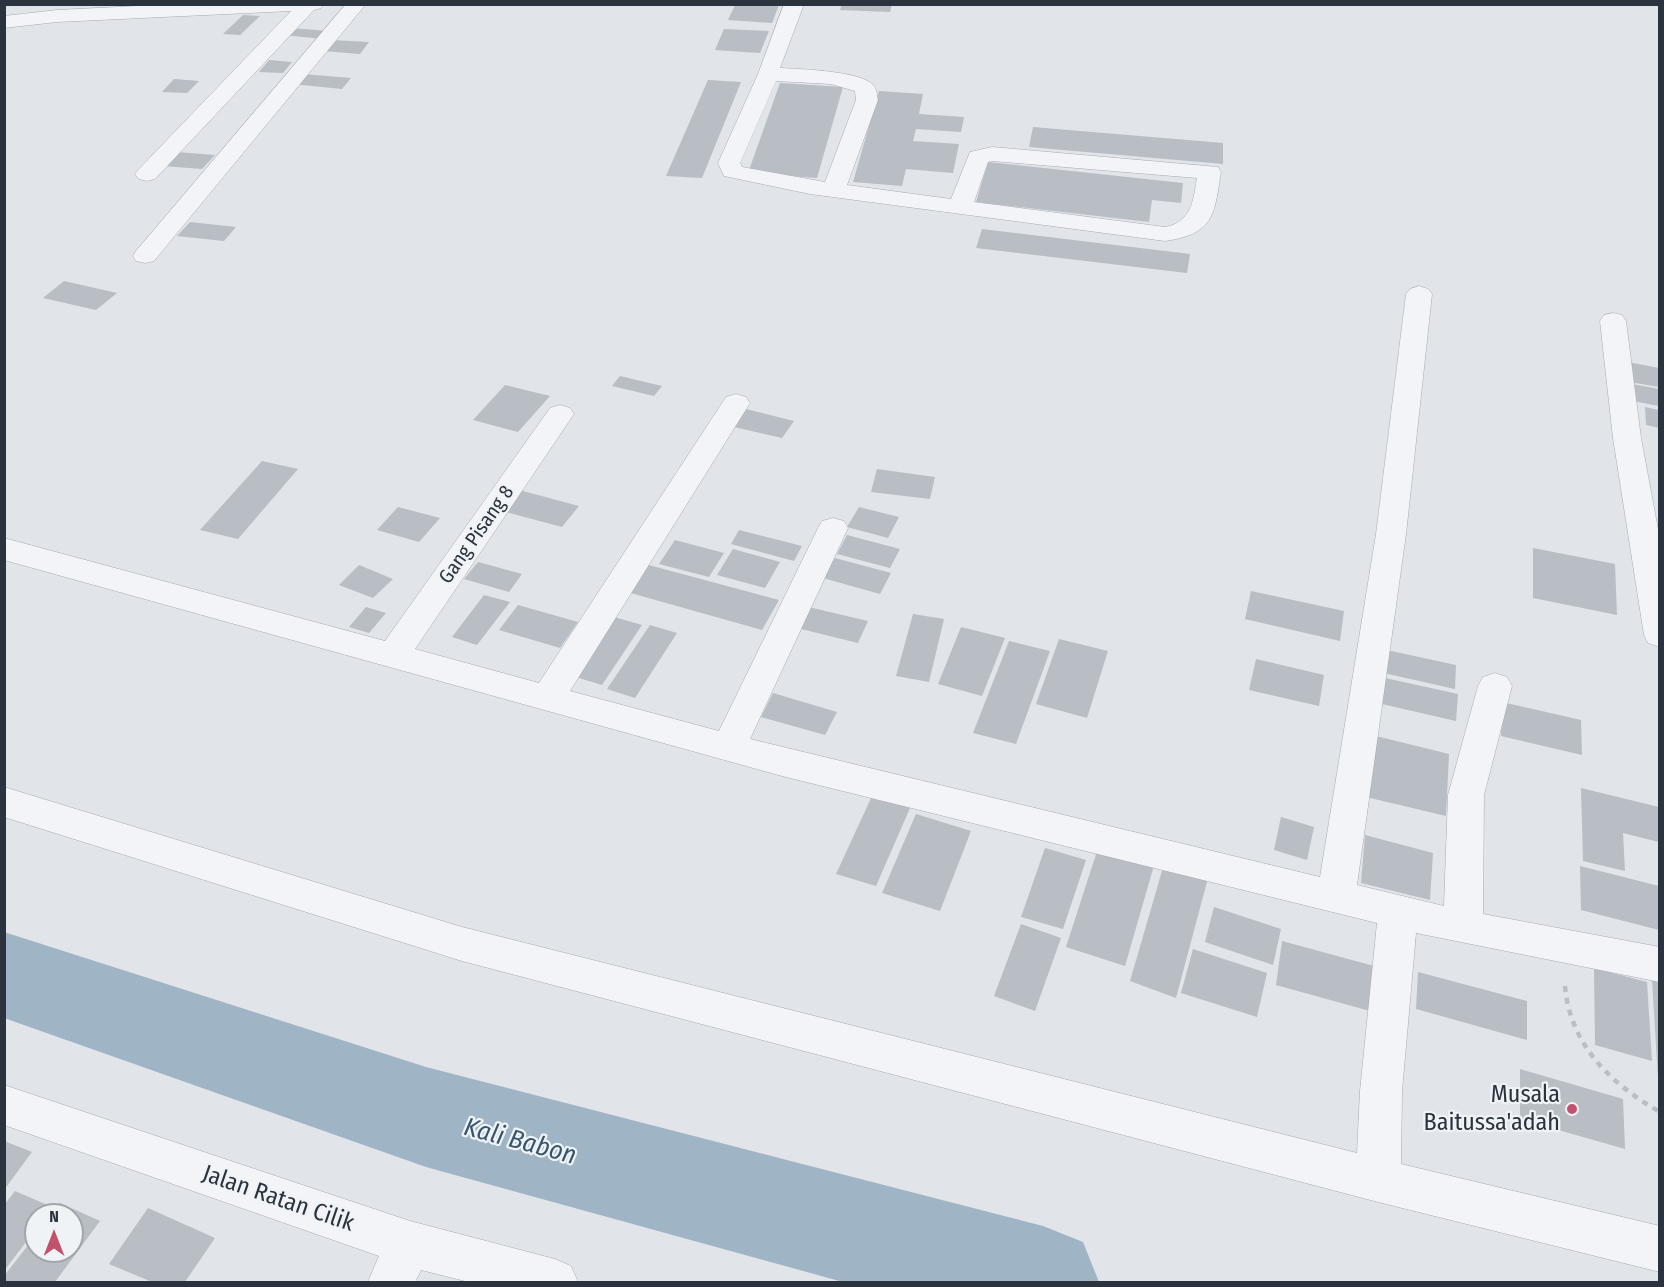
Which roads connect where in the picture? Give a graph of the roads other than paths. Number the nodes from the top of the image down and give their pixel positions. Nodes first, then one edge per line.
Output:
1 (314, 4) edge
2 (357, 4) edge
3 (794, 4) edge
4 (308, 5) edge
5 (132, 7) edge
6 (4, 22) edge
7 (768, 74) junction
8 (147, 174) dead end
9 (834, 190) junction
10 (960, 208) junction
11 (145, 256) dead end
12 (1419, 294) dead end
13 (1613, 321) dead end
14 (736, 403) dead end
15 (560, 414) dead end
16 (833, 528) dead end
17 (4, 549) edge
18 (1659, 635) edge
19 (393, 655) junction
20 (1496, 686) dead end
21 (548, 697) junction
22 (729, 747) junction
23 (4, 802) edge
24 (1336, 897) junction
25 (1398, 912) junction
26 (1463, 926) junction
27 (1659, 965) edge
28 (4, 1105) edge
29 (1378, 1180) junction
30 (1659, 1249) edge
31 (401, 1263) edge
32 (555, 1282) edge

1 - 4 street
2 - 11 street
3 - 7 street
4 - 5 street
4 - 8 street
5 - 6 street
7 - 9 street
7 - 9 street
9 - 10 street
10 - 10 street
12 - 24 street
13 - 18 street
14 - 21 street
15 - 19 street, Gang Pisang 8
16 - 22 street
17 - 19 street
19 - 21 street
20 - 26 street
21 - 22 street
22 - 24 street
23 - 29 street
24 - 25 street
25 - 26 street
25 - 29 street
26 - 27 street
28 - 31 street, Jalan Ratan Cilik
29 - 30 street
31 - 32 street, Jalan Ratan Cilik

